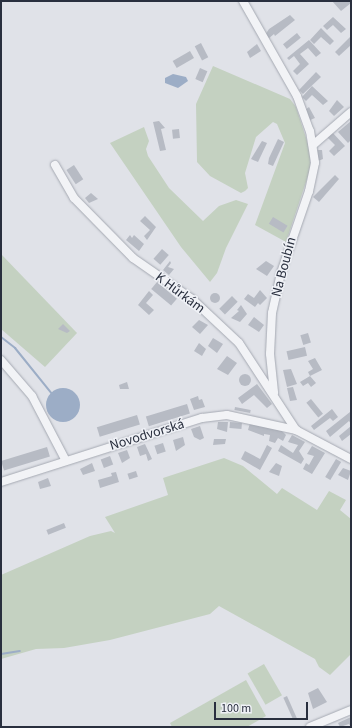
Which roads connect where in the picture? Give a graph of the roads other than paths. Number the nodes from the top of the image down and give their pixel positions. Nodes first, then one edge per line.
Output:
1 (243, 1) edge
2 (351, 112) edge
3 (312, 145) junction
4 (55, 165) dead end
5 (1, 360) edge
6 (274, 393) junction
7 (296, 430) junction
8 (351, 459) edge
9 (66, 461) junction
10 (1, 482) edge
11 (351, 710) edge
12 (310, 727) edge

1 - 3 street, Na Boubín
2 - 3 street
3 - 6 street, Na Boubín
4 - 6 street, K Hůrkám
5 - 9 street
6 - 7 street, K Hůrkám
7 - 8 street, Novodvorská
7 - 9 street, Novodvorská
9 - 10 street, Novodvorská
11 - 12 street

